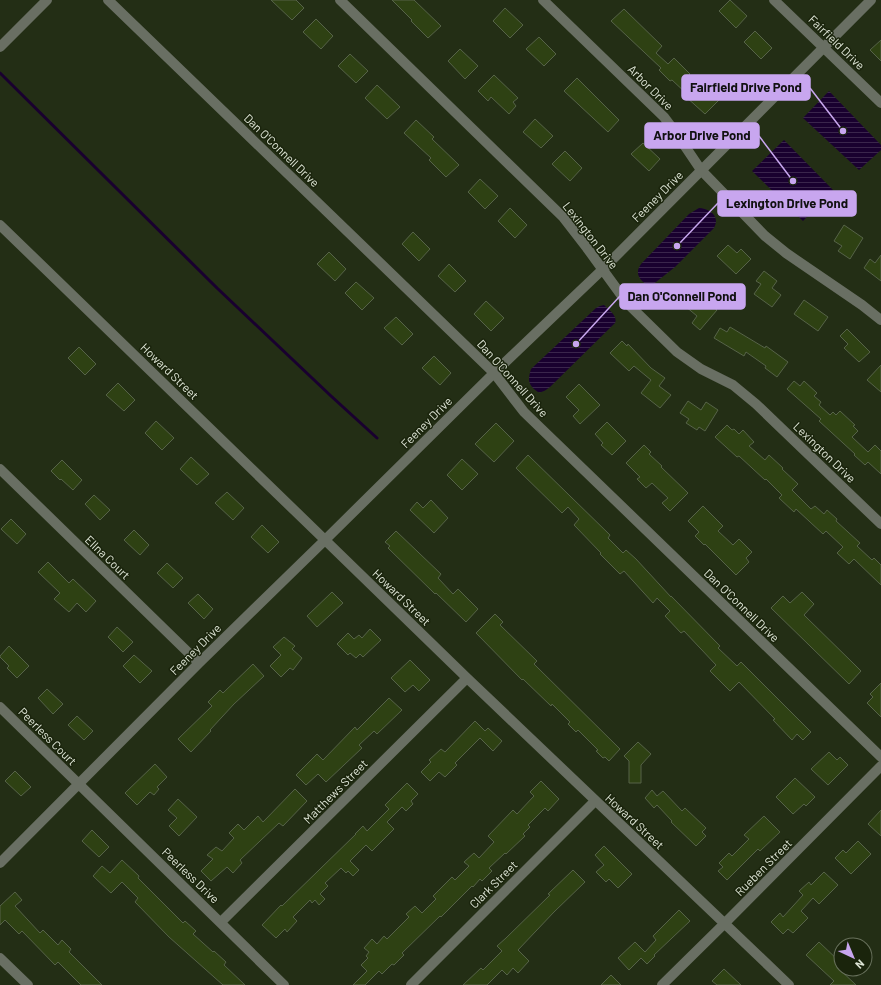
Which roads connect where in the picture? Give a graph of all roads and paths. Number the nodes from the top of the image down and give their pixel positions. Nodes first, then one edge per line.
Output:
1 (47, 0) edge
2 (108, 0) edge
3 (340, 0) edge
4 (543, 0) edge
5 (774, 0) edge
6 (871, 0) edge
7 (0, 47) edge
8 (823, 47) junction
9 (881, 103) edge
10 (701, 170) junction
11 (0, 225) edge
12 (603, 269) junction
13 (881, 320) edge
14 (494, 373) junction
15 (0, 469) edge
16 (881, 524) edge
17 (326, 540) junction
18 (199, 663) junction
19 (467, 678) junction
20 (0, 707) edge
21 (881, 757) edge
22 (881, 766) edge
23 (78, 784) junction
24 (594, 801) junction
25 (0, 863) edge
26 (221, 922) junction
27 (725, 923) junction
28 (0, 958) edge
29 (28, 985) edge
30 (284, 985) edge
31 (411, 985) edge
32 (662, 985) edge
33 (788, 985) edge

1 - 7 street
2 - 14 street, Dan O'Connell Drive
3 - 12 street, Lexington Drive
4 - 10 street, Arbor Drive
5 - 8 street, Fairfield Drive
6 - 8 street, Feeney Drive
8 - 9 street, Fairfield Drive
8 - 10 street, Feeney Drive
10 - 12 street, Feeney Drive
10 - 13 street, Arbor Drive
11 - 17 street, Howard Street
12 - 14 street, Feeney Drive
12 - 16 street, Lexington Drive
14 - 17 street, Feeney Drive
14 - 21 street, Dan O'Connell Drive
15 - 18 street, Ellna Court
17 - 18 street, Feeney Drive
17 - 19 street, Howard Street
18 - 23 street, Feeney Drive
19 - 24 street, Howard Street
19 - 26 street, Matthews Street
20 - 23 street, Peerless Court
22 - 27 street, Rueben Street
23 - 25 street, Feeney Drive
23 - 26 street, Peerless Drive
24 - 27 street, Howard Street
24 - 31 street, Clark Street
26 - 30 street, Peerless Drive
27 - 32 street, Rueben Street
27 - 33 street, Howard Street
28 - 29 street

